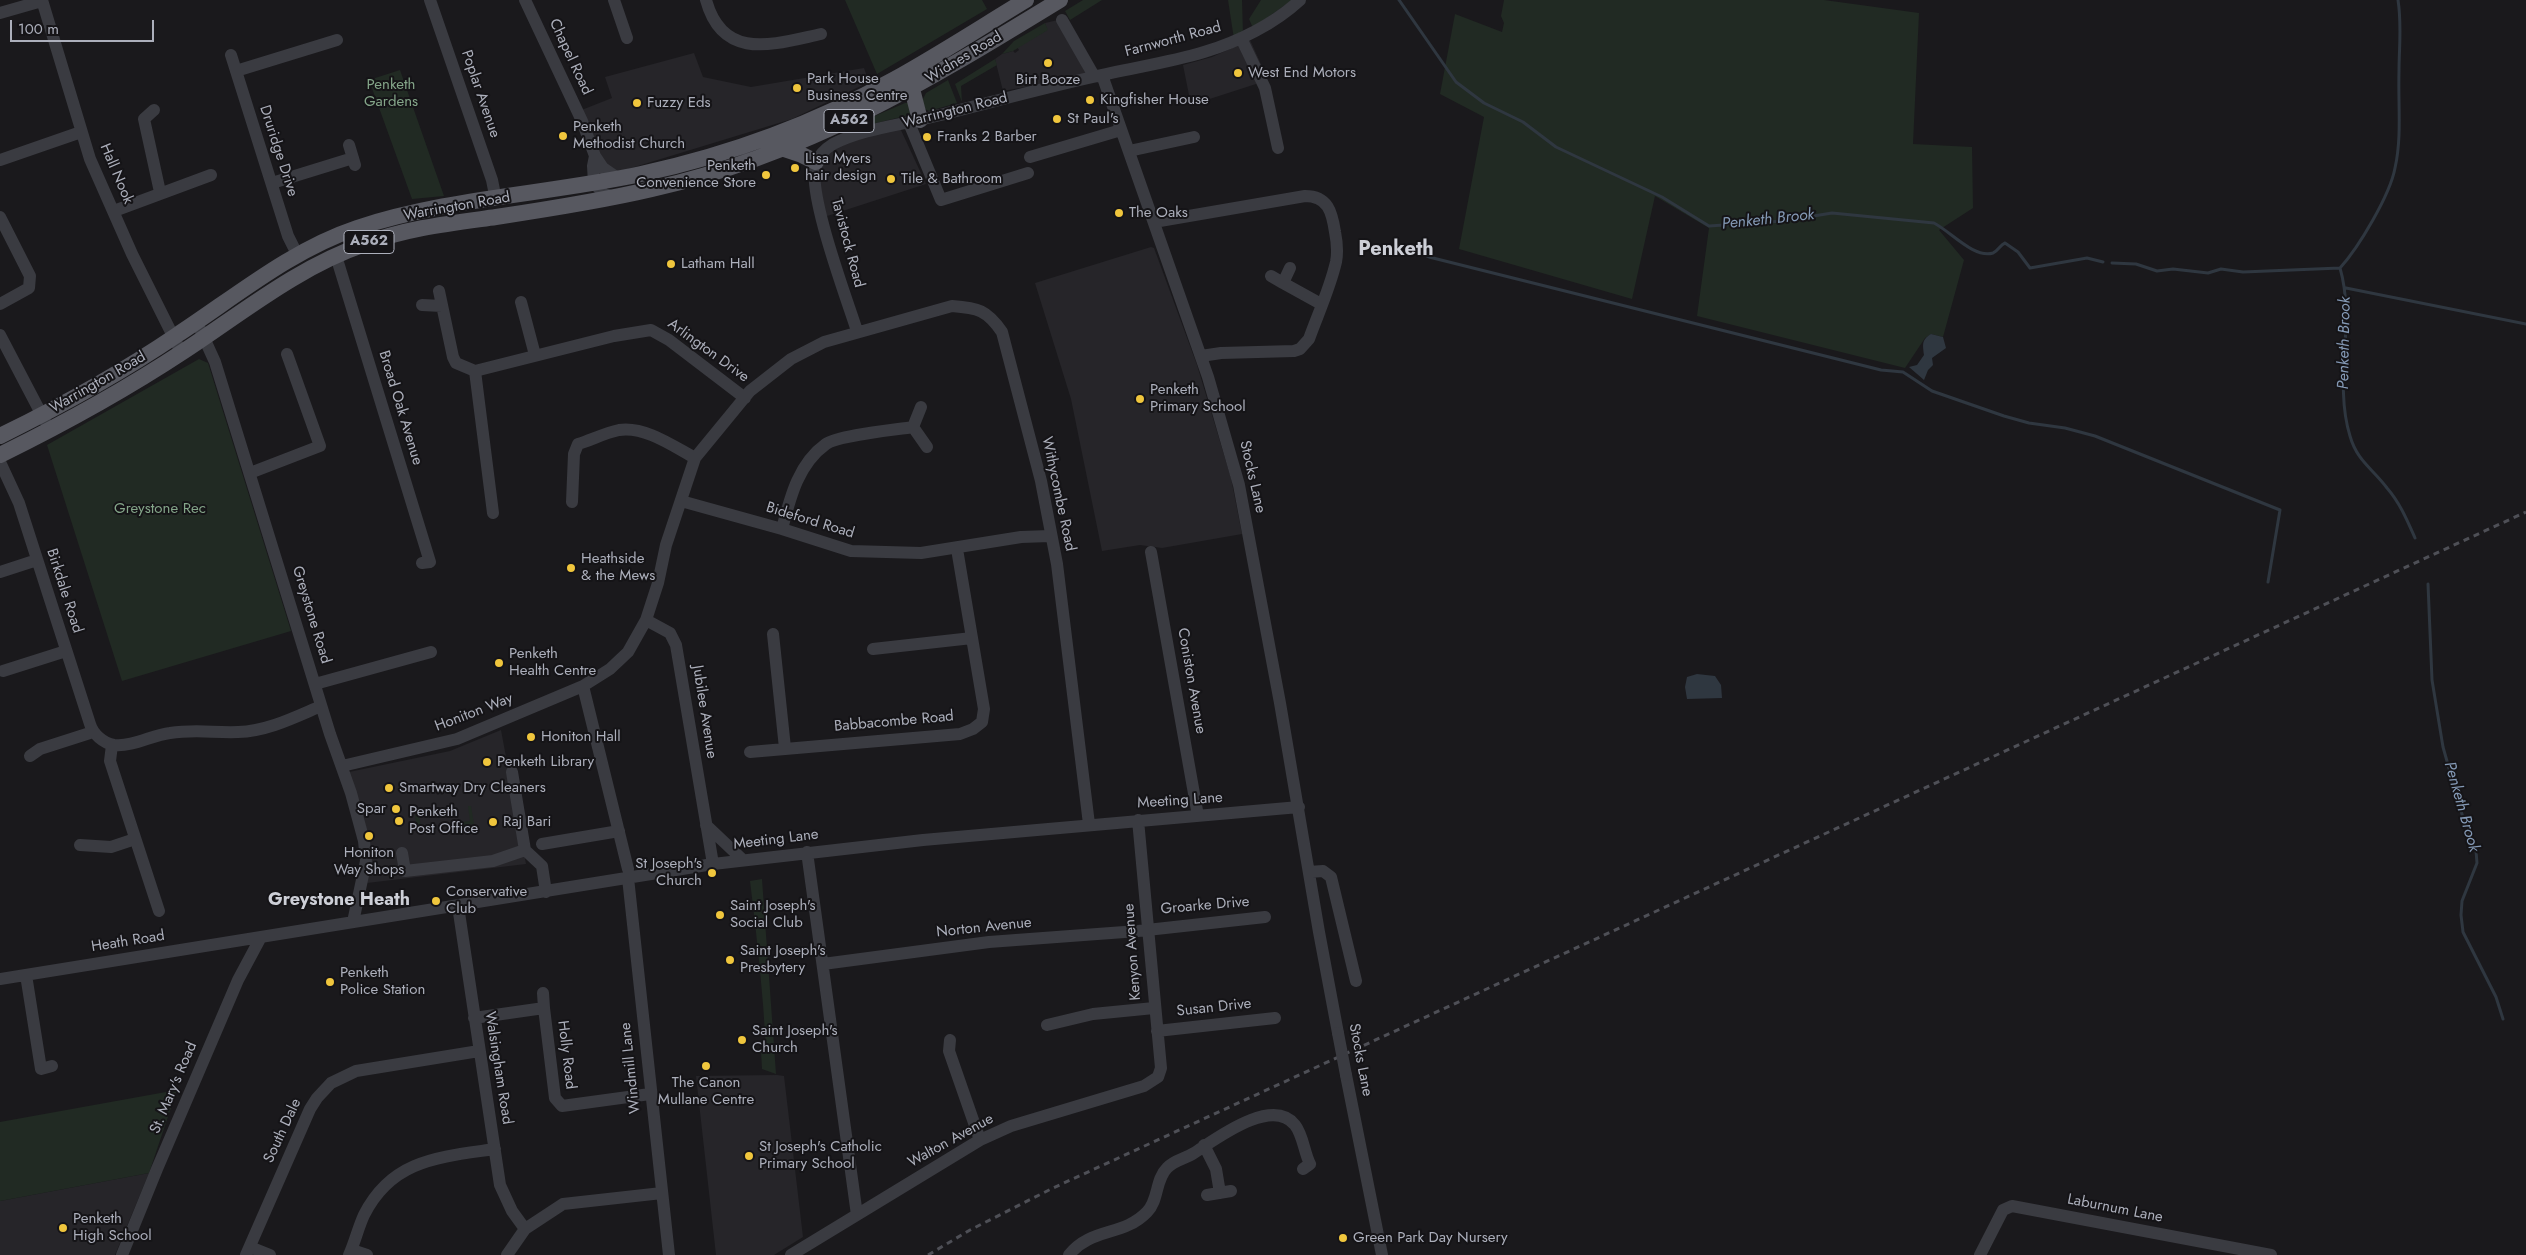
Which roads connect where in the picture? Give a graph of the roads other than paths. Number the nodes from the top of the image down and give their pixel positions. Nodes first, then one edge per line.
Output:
1 (42, 0) edge
2 (430, 0) edge
3 (525, 0) edge
4 (614, 0) edge
5 (706, 0) edge
6 (1026, 0) edge
7 (1060, 0) edge
8 (1300, 0) edge
9 (0, 13) edge
10 (1062, 20) dead end
11 (821, 34) dead end
12 (627, 38) dead end
13 (1241, 38) junction
14 (337, 40) dead end
15 (231, 55) dead end
16 (236, 71) junction
17 (1098, 76) junction
18 (912, 89) junction
19 (154, 110) dead end
20 (914, 122) junction
21 (1122, 130) junction
22 (785, 131) joint
23 (81, 132) junction
24 (1194, 138) dead end
25 (1278, 148) dead end
26 (784, 149) junction
27 (1129, 151) junction
28 (352, 156) dead end
29 (595, 156) junction
30 (1030, 157) dead end
31 (0, 160) edge
32 (816, 162) junction
33 (1028, 174) dead end
34 (211, 175) dead end
35 (619, 179) junction
36 (272, 183) junction
37 (594, 183) junction
38 (160, 192) junction
39 (615, 197) junction
40 (496, 200) junction
41 (114, 211) junction
42 (0, 217) edge
43 (1154, 222) junction
44 (298, 256) junction
45 (336, 256) junction
46 (1290, 268) dead end
47 (1271, 276) dead end
48 (1284, 284) junction
49 (439, 292) dead end
50 (521, 302) dead end
51 (0, 304) edge
52 (1321, 304) junction
53 (422, 305) dead end
54 (442, 306) junction
55 (196, 323) junction
56 (857, 331) junction
57 (0, 335) edge
58 (204, 337) junction
59 (173, 338) junction
60 (182, 352) junction
61 (288, 354) dead end
62 (535, 355) junction
63 (1201, 356) junction
64 (476, 371) junction
65 (745, 398) junction
66 (922, 407) dead end
67 (42, 415) junction
68 (913, 426) junction
69 (51, 430) junction
70 (0, 436) edge
71 (927, 448) dead end
72 (0, 455) edge
73 (695, 458) junction
74 (0, 462) edge
75 (250, 474) junction
76 (681, 501) junction
77 (572, 502) dead end
78 (493, 513) dead end
79 (782, 528) junction
80 (1050, 536) junction
81 (957, 549) junction
82 (1151, 552) dead end
83 (37, 560) junction
84 (422, 563) dead end
85 (0, 572) edge
86 (646, 620) junction
87 (773, 634) dead end
88 (972, 638) junction
89 (873, 649) dead end
90 (66, 651) junction
91 (431, 652) dead end
92 (3, 671) edge
93 (315, 684) junction
94 (583, 686) junction
95 (321, 706) junction
96 (93, 732) junction
97 (112, 745) junction
98 (785, 748) junction
99 (750, 752) dead end
100 (30, 756) dead end
101 (342, 766) junction
102 (512, 772) dead end
103 (1299, 807) junction
104 (1198, 816) junction
105 (1138, 820) junction
106 (1088, 824) junction
107 (706, 825) junction
108 (619, 831) junction
109 (135, 840) junction
110 (542, 844) dead end
111 (80, 845) dead end
112 (525, 850) junction
113 (807, 852) junction
114 (402, 853) dead end
115 (743, 860) junction
116 (713, 864) junction
117 (1309, 872) junction
118 (628, 874) junction
119 (546, 892) junction
120 (458, 906) junction
121 (159, 911) dead end
122 (1265, 917) dead end
123 (353, 922) junction
124 (1148, 928) junction
125 (261, 937) junction
126 (823, 964) junction
127 (26, 975) junction
128 (0, 979) edge
129 (1359, 983) dead end
130 (543, 992) dead end
131 (544, 1008) junction
132 (1154, 1008) junction
133 (474, 1018) junction
134 (1275, 1018) dead end
135 (1047, 1025) dead end
136 (1156, 1031) junction
137 (950, 1040) dead end
138 (479, 1051) junction
139 (52, 1066) dead end
140 (1156, 1080) joint
141 (650, 1094) junction
142 (980, 1140) junction
143 (1204, 1145) junction
144 (494, 1149) junction
145 (1303, 1169) dead end
146 (662, 1192) junction
147 (1207, 1195) dead end
148 (856, 1215) junction
149 (525, 1229) junction
150 (248, 1251) edge
151 (351, 1252) edge
152 (122, 1255) edge
153 (270, 1255) edge
154 (367, 1255) edge
155 (507, 1255) edge
156 (669, 1255) edge
157 (791, 1255) edge
158 (1069, 1255) edge
159 (1382, 1255) edge
160 (1980, 1255) edge
161 (2271, 1255) edge

1 - 9 street
1 - 23 street, Hall Nook
2 - 40 street, Poplar Avenue
3 - 29 street, Chapel Road
4 - 12 street
5 - 11 street
6 - 22 main road, Widnes Road / A562
7 - 18 main road, Widnes Road / A562
8 - 13 street, Farnworth Road
10 - 17 street, Stocks Lane
13 - 17 street, Farnworth Road
13 - 25 street
14 - 16 street
15 - 16 street, Druridge Drive
16 - 36 street, Druridge Drive
17 - 20 street, Warrington Road
17 - 21 street, Stocks Lane
18 - 20 main road
18 - 26 main road, Widnes Road / A562
19 - 38 street
20 - 32 street, Warrington Road
20 - 33 street
21 - 27 street, Stocks Lane
21 - 30 street
22 - 35 main road, Warrington Road / A562
23 - 31 street
23 - 41 street, Hall Nook
24 - 27 street
26 - 32 main road
26 - 39 main road, Warrington Road / A562
27 - 43 street, Stocks Lane
28 - 36 street
29 - 35 street, Chapel Road
29 - 37 street, Chapel Road
32 - 56 street, Tavistock Road
34 - 38 street
35 - 37 main road, Warrington Road / A562
36 - 44 street, Druridge Drive
37 - 39 street
37 - 40 main road, Warrington Road / A562
38 - 41 street
39 - 45 main road, Warrington Road / A562
40 - 44 main road, Warrington Road / A562
41 - 59 street, Hall Nook
42 - 51 street
43 - 52 street
43 - 63 street, Stocks Lane
44 - 55 main road, Warrington Road / A562
45 - 58 main road, Warrington Road / A562
45 - 84 street, Broad Oak Avenue
46 - 48 street
47 - 48 street
48 - 52 street
49 - 54 street
50 - 62 street
52 - 63 street
53 - 54 street
54 - 64 street
55 - 58 street, Greystone Road
55 - 59 main road, Warrington Road / A562
56 - 65 street, Withycombe Road
56 - 80 street, Withycombe Road
57 - 67 street
58 - 60 main road, Warrington Road / A562
58 - 75 street, Greystone Road
59 - 60 street, Hall Nook
59 - 67 main road, Warrington Road / A562
60 - 69 main road, Warrington Road / A562
61 - 75 street
62 - 64 street, Arlington Drive
62 - 65 street, Arlington Drive
63 - 103 street, Stocks Lane
64 - 78 street
65 - 73 street, Withycombe Road
66 - 68 street
67 - 69 street
67 - 70 main road, Warrington Road / A562
68 - 71 street
68 - 79 street
69 - 72 main road, Warrington Road / A562
73 - 76 street, Honiton Way
73 - 77 street
74 - 83 street, Birkdale Road
75 - 93 street, Greystone Road
76 - 79 street, Bideford Road
76 - 86 street, Honiton Way
79 - 81 street, Bideford Road
80 - 81 street, Bideford Road
80 - 106 street, Withycombe Road
81 - 88 street, Babbacombe Road
82 - 104 street, Coniston Avenue
83 - 85 street
83 - 90 street, Birkdale Road
86 - 94 street, Honiton Way
86 - 107 street, Jubilee Avenue
87 - 98 street
88 - 89 street
88 - 98 street, Babbacombe Road
90 - 92 street
90 - 96 street, Birkdale Road
91 - 93 street
93 - 95 street, Greystone Road
94 - 101 street, Honiton Way
94 - 108 street, Windmill Lane
95 - 97 street
95 - 101 street, Greystone Road
96 - 97 street
96 - 100 street
97 - 109 street
98 - 99 street, Babbacombe Road
101 - 123 street, Greystone Road
102 - 112 street
103 - 104 street, Meeting Lane
103 - 117 street, Stocks Lane
104 - 105 street, Meeting Lane
105 - 106 street, Meeting Lane
105 - 124 street, Kenyon Avenue
106 - 113 street, Meeting Lane
107 - 115 street
107 - 116 street, Jubilee Avenue
108 - 110 street
108 - 118 street, Windmill Lane
109 - 111 street
109 - 121 street
112 - 114 street
112 - 119 street
113 - 115 street, Meeting Lane
113 - 126 street
115 - 116 street, Meeting Lane
116 - 118 street, Meeting Lane
117 - 129 street
117 - 159 street, Stocks Lane, bridge
118 - 119 street, Meeting Lane
118 - 141 street, Windmill Lane
119 - 120 street, Meeting Lane
120 - 123 street, Meeting Lane
120 - 133 street, Walsingham Road
122 - 124 street, Groarke Drive
123 - 125 street, Meeting Lane
124 - 126 street, Norton Avenue
124 - 132 street, Kenyon Avenue
125 - 127 street, Heath Road
125 - 152 street, St. Mary's Road
126 - 148 street
127 - 128 street, Heath Road
127 - 139 street
130 - 131 street, Holly Road
131 - 133 street, Holly Road
131 - 141 street, Holly Road
132 - 135 street
132 - 136 street, Kenyon Avenue
133 - 138 street, Walsingham Road
134 - 136 street, Susan Drive
136 - 140 street, Kenyon Avenue
137 - 142 street
138 - 144 street, Walsingham Road
138 - 150 street, South Dale
140 - 142 street, Walton Avenue
141 - 146 street, Windmill Lane
142 - 148 street, Walton Avenue
143 - 145 street
143 - 147 street
143 - 158 street
144 - 149 street, Walsingham Road
144 - 151 street
146 - 149 street
146 - 156 street, Windmill Lane
148 - 157 street, Walton Avenue
149 - 155 street
150 - 153 street
151 - 154 street
160 - 161 street, Laburnum Lane

